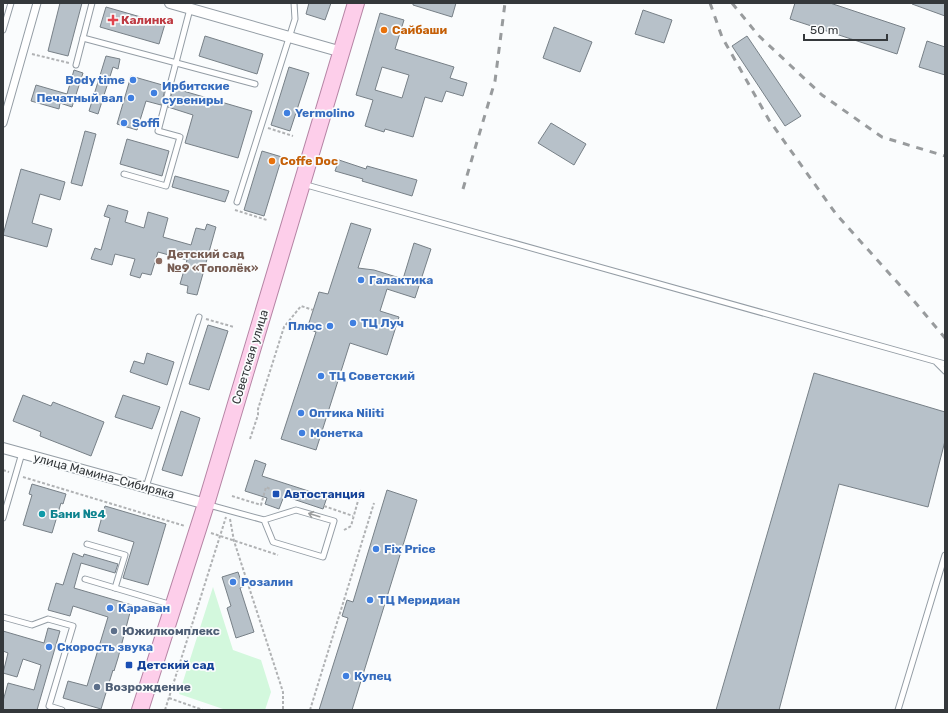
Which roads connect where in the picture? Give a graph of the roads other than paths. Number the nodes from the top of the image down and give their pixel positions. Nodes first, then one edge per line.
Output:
1 (11, 3) edge
2 (37, 3) edge
3 (92, 3) edge
4 (170, 3) edge
5 (294, 3) edge
6 (356, 3) edge
7 (190, 9) junction
8 (3, 30) edge
9 (289, 37) junction
10 (83, 38) junction
11 (342, 52) junction
12 (176, 63) junction
13 (76, 65) road end
14 (255, 84) dead end
15 (3, 123) edge
16 (124, 174) dead end
17 (302, 184) junction
18 (237, 202) road end
19 (199, 316) road end
20 (936, 362) junction
21 (945, 364) edge
22 (945, 371) edge
23 (3, 448) edge
24 (22, 453) junction
25 (146, 487) junction
26 (206, 504) junction
27 (3, 518) edge
28 (264, 520) junction
29 (87, 544) dead end
30 (945, 555) edge
31 (85, 579) dead end
32 (115, 588) junction
33 (173, 605) junction
34 (3, 617) edge
35 (62, 710) edge
36 (140, 710) edge
37 (898, 710) edge

1 - 8 lane
2 - 15 street
3 - 10 lane
4 - 7 street
5 - 9 lane
6 - 11 main road, Советская улица
7 - 9 street
7 - 12 lane
9 - 11 street
9 - 18 lane
10 - 12 lane
10 - 13 lane
11 - 17 main road, Советская улица
12 - 14 lane
12 - 16 lane
17 - 20 lane
17 - 26 main road, Советская улица
19 - 25 lane
20 - 21 lane
20 - 22 lane
23 - 24 street, улица Мамина-Сибиряка
24 - 25 street, улица Мамина-Сибиряка
24 - 27 lane
25 - 26 street, улица Мамина-Сибиряка
26 - 28 lane
26 - 33 main road, Советская улица
28 -> 28 lane
29 - 32 lane
30 - 37 lane
31 - 32 lane
32 - 33 lane
33 - 36 main road, Советская улица
34 - 35 lane

